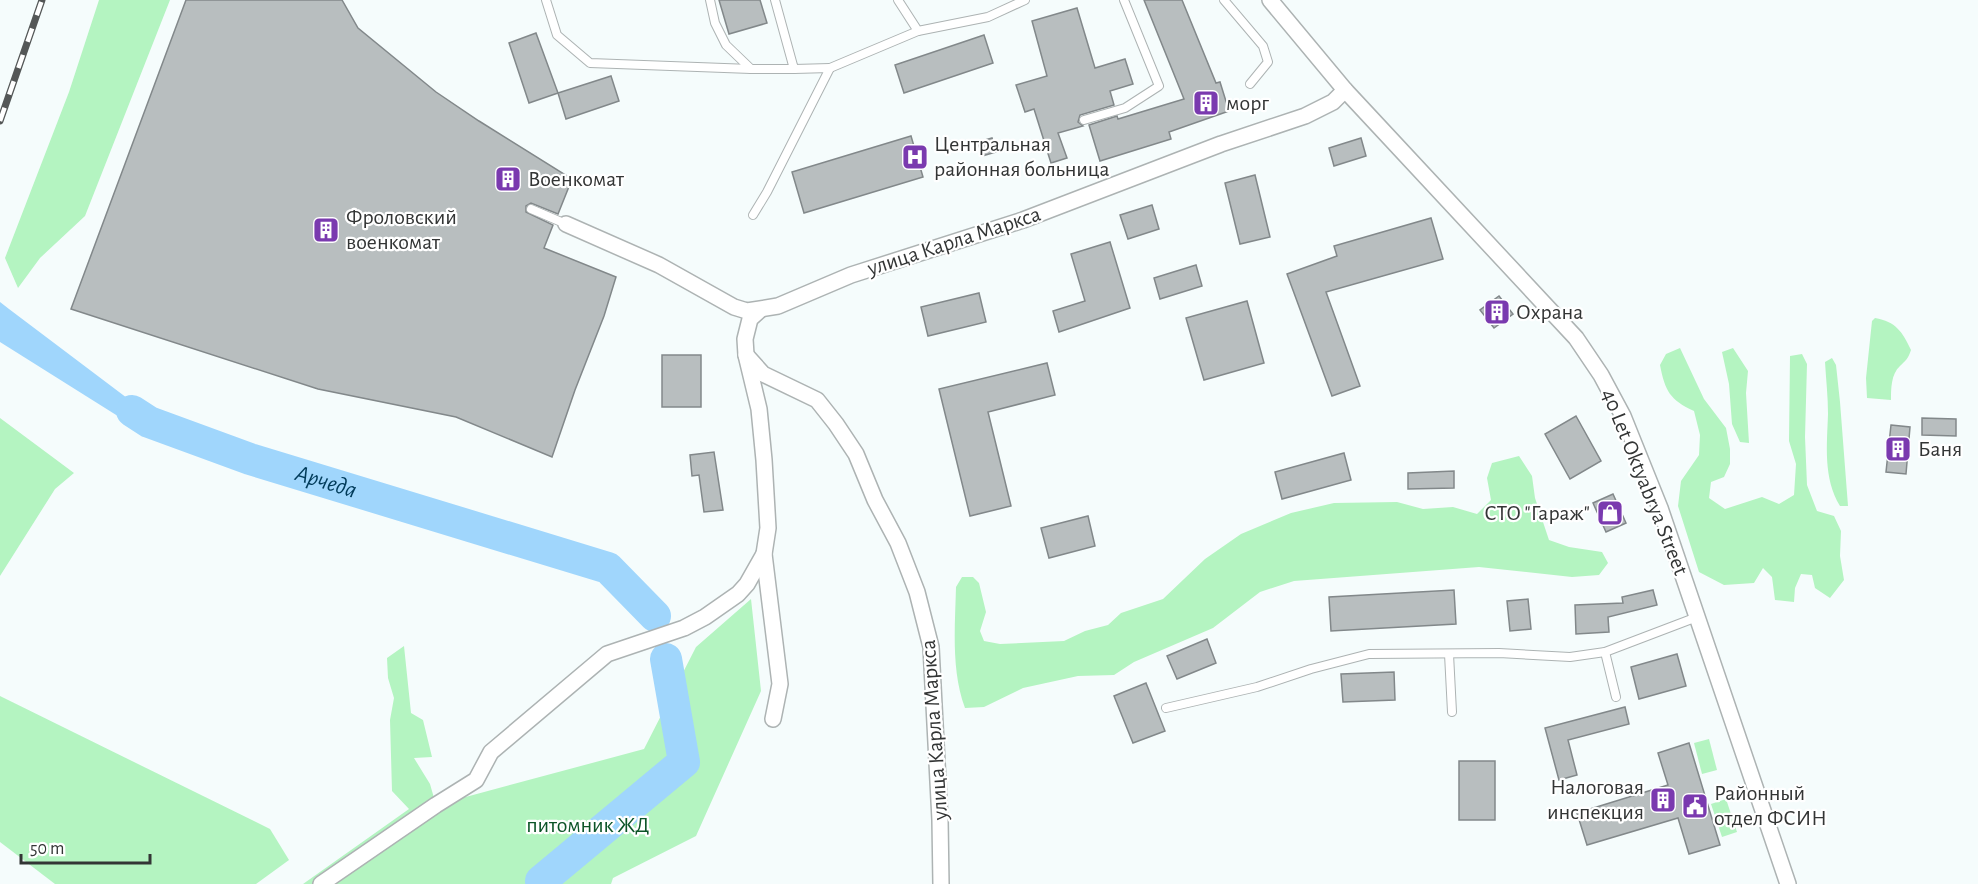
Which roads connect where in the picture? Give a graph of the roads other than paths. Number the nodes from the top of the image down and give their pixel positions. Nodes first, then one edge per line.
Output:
1 (546, 0) edge
2 (710, 0) edge
3 (775, 0) edge
4 (898, 0) edge
5 (1025, 0) edge
6 (1124, 0) edge
7 (1224, 0) edge
8 (1270, 0) edge
9 (918, 32) junction
10 (830, 68) junction
11 (751, 69) junction
12 (794, 69) junction
13 (1250, 84) dead end
14 (1345, 90) junction
15 (1084, 120) dead end
16 (531, 209) dead end
17 (753, 215) dead end
18 (566, 224) joint
19 (760, 310) junction
20 (746, 355) junction
21 (764, 554) junction
22 (1697, 617) junction
23 (1605, 652) junction
24 (1449, 654) junction
25 (1616, 697) dead end
26 (1166, 708) dead end
27 (1452, 712) dead end
28 (773, 719) dead end
29 (321, 884) edge
30 (941, 884) edge
31 (1788, 884) edge

1 - 11 lane
2 - 11 lane
3 - 12 lane
4 - 9 lane
5 - 9 lane
6 - 15 lane
7 - 13 lane
8 - 14 street, 40 Let Oktyabrya Street
9 - 10 lane
10 - 12 lane
10 - 17 lane
11 - 12 lane
14 - 19 street, улица Карла Маркса
14 - 22 street, 40 Let Oktyabrya Street
16 - 18 lane
18 - 19 street, улица Карла Маркса
19 - 20 street
20 - 21 street
20 - 30 street, улица Карла Маркса
21 - 28 street
21 - 29 street
22 - 23 lane
22 - 31 street, 40 Let Oktyabrya Street
23 - 24 lane
23 - 25 lane
24 - 26 lane
24 - 27 lane

